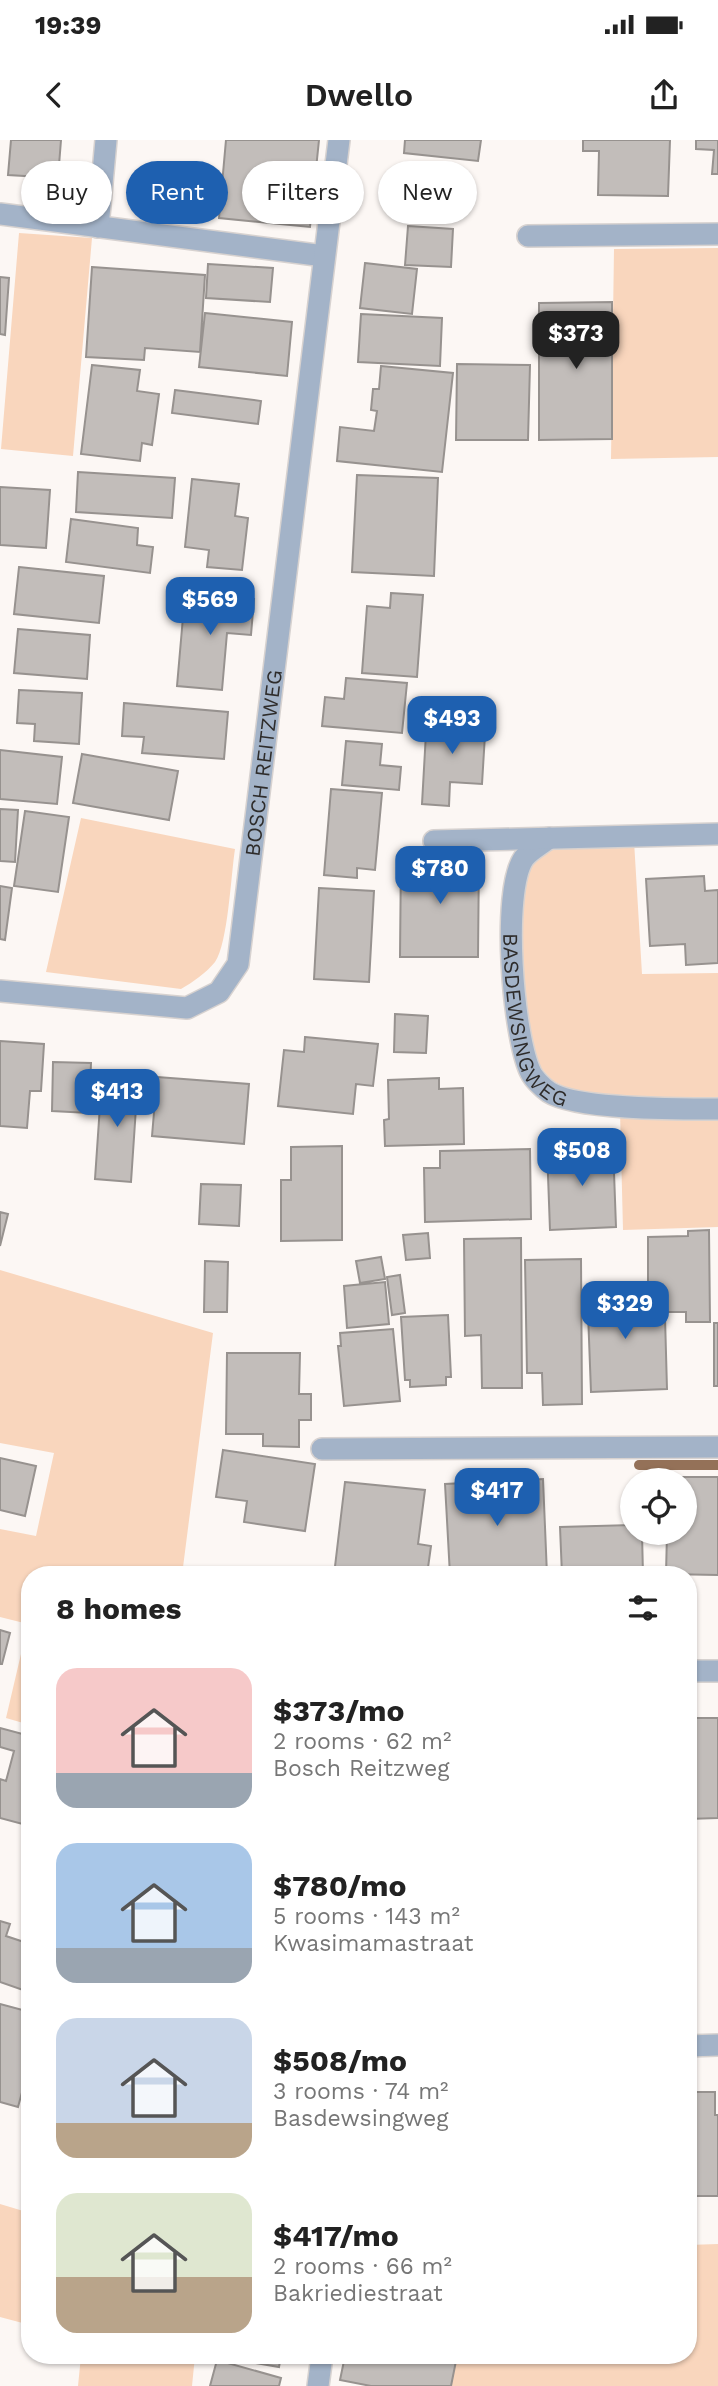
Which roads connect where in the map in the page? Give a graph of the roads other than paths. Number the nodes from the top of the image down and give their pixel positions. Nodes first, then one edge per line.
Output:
1 (106, 140) edge
2 (340, 140) edge
3 (0, 214) edge
4 (98, 227) junction
5 (718, 234) edge
6 (528, 236) dead end
7 (324, 256) junction
8 (718, 834) edge
9 (549, 838) junction
10 (434, 841) dead end
11 (0, 991) edge
12 (718, 1109) edge
13 (718, 1447) edge
14 (322, 1449) dead end
15 (697, 1671) edge
16 (718, 1671) edge
17 (718, 2045) edge
18 (697, 2046) edge
19 (321, 2364) edge
20 (318, 2386) edge

1 - 4 street
2 - 7 street, BOSCH REITZWEG
3 - 4 street
4 - 7 street
5 - 6 street
7 - 11 street, BOSCH REITZWEG
8 - 9 street
9 - 10 street
9 - 12 street, BASDEWSINGWEG
13 - 14 street
15 - 16 street
17 - 18 street
19 - 20 street

